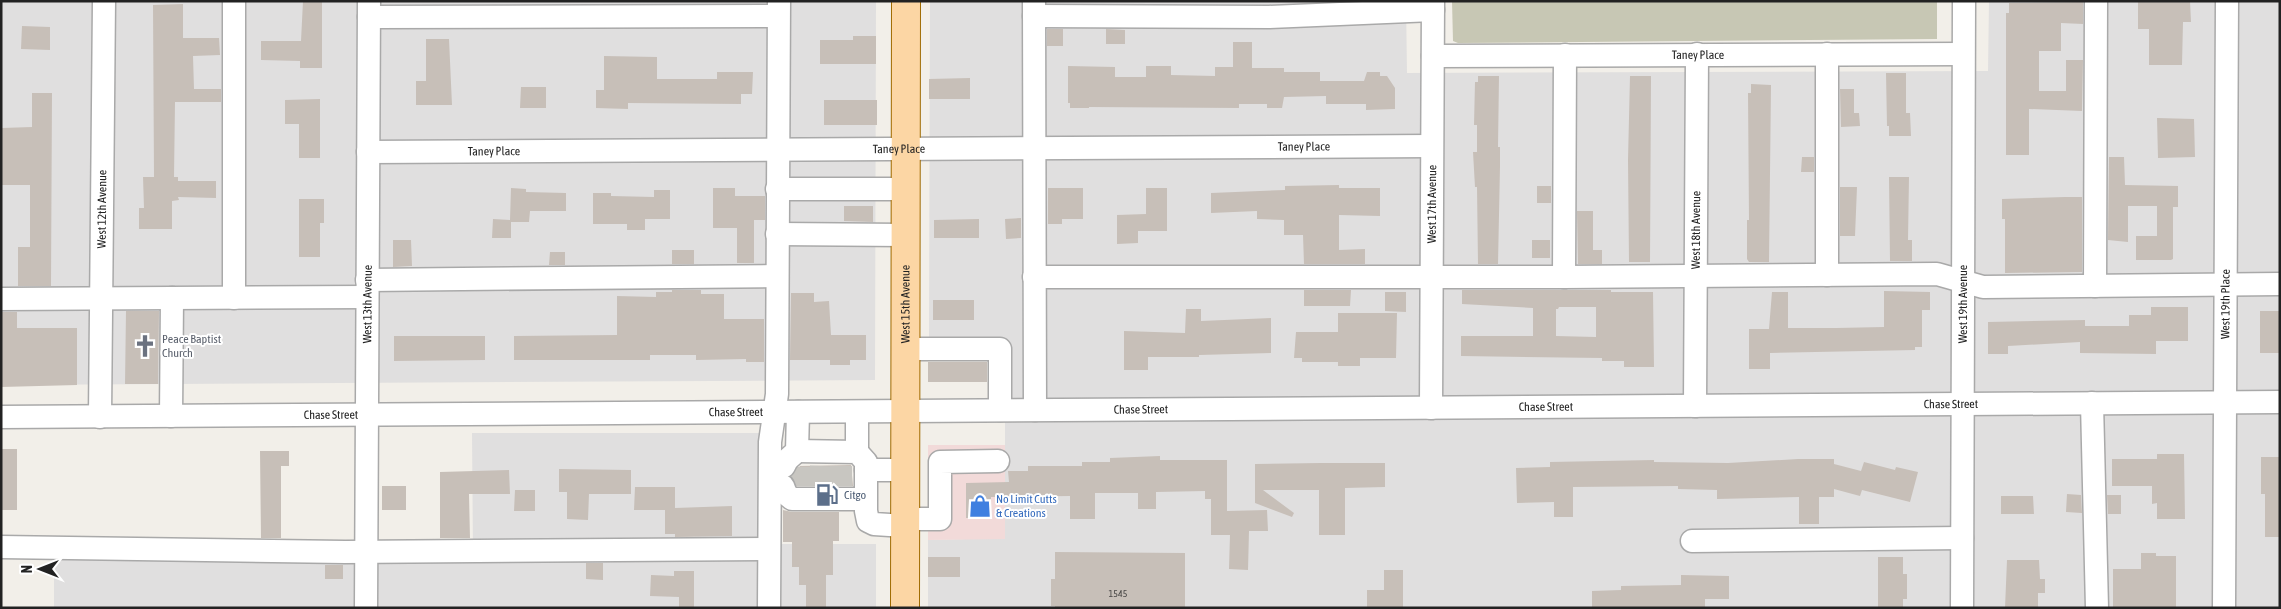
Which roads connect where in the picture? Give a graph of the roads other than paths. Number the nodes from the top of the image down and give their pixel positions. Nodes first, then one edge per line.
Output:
1 (104, 1) edge
2 (234, 1) edge
3 (906, 1) edge
4 (1964, 1) edge
5 (2096, 1) edge
6 (2227, 1) edge
7 (1433, 6) edge
8 (778, 8) edge
9 (1034, 8) edge
10 (369, 9) edge
11 (1697, 54) junction
12 (1827, 54) junction
13 (1964, 54) junction
14 (1565, 55) junction
15 (1433, 56) junction
16 (1431, 146) junction
17 (906, 148) junction
18 (777, 149) junction
19 (1034, 150) junction
20 (368, 152) junction
21 (777, 189) junction
22 (905, 190) junction
23 (777, 234) junction
24 (905, 234) junction
25 (1826, 275) junction
26 (777, 276) junction
27 (1695, 276) junction
28 (1034, 277) junction
29 (1431, 277) junction
30 (1564, 277) junction
31 (1962, 280) junction
32 (2280, 284) edge
33 (2095, 286) junction
34 (2225, 286) junction
35 (367, 289) junction
36 (101, 298) junction
37 (172, 298) junction
38 (234, 298) junction
39 (1, 299) edge
40 (905, 348) junction
41 (2224, 402) junction
42 (2280, 402) edge
43 (2092, 403) junction
44 (1962, 404) junction
45 (1695, 406) junction
46 (1431, 408) junction
47 (1000, 410) junction
48 (1035, 410) junction
49 (905, 411) junction
50 (774, 412) junction
51 (798, 412) junction
52 (857, 412) junction
53 (366, 415) junction
54 (171, 416) junction
55 (1, 417) edge
56 (100, 417) junction
57 (998, 462) dead end
58 (905, 470) junction
59 (820, 472) junction
60 (865, 499) junction
61 (905, 522) junction
62 (1962, 538) junction
63 (1692, 540) dead end
64 (1, 548) edge
65 (768, 549) junction
66 (366, 552) junction
67 (366, 608) edge
68 (769, 608) edge
69 (905, 608) edge
70 (1962, 608) edge
71 (2097, 608) edge
72 (2224, 608) edge

1 - 36 street, West 12th Avenue
2 - 38 street
3 - 17 main road, West 15th Avenue
4 - 13 street, West 19th Avenue
5 - 33 street
6 - 34 street, West 19th Place
7 - 9 street
7 - 15 street, West 17th Avenue
8 - 10 street
8 - 18 street
9 - 19 street
10 - 20 street, West 13th Avenue
11 - 12 street, Taney Place
11 - 14 street, Taney Place
11 - 27 street, West 18th Avenue
12 - 13 street, Taney Place
12 - 25 street
13 - 31 street, West 19th Avenue
14 - 15 street, Taney Place
14 - 30 street
15 - 16 street, West 17th Avenue
16 - 19 street, Taney Place
16 - 29 street, West 17th Avenue
17 - 18 street, Taney Place
17 - 19 street, Taney Place
17 - 22 main road, West 15th Avenue
18 - 20 street, Taney Place
18 - 21 street
19 - 28 street
20 - 35 street, West 13th Avenue
21 - 22 street
21 - 23 street
22 - 24 main road, West 15th Avenue
23 - 24 street
23 - 26 street
24 - 40 main road, West 15th Avenue
25 - 27 street
25 - 31 street
26 - 35 street
26 - 50 street
27 - 30 street
27 - 45 street, West 18th Avenue
28 - 29 street
28 - 48 street
29 - 30 street
29 - 46 street, West 17th Avenue
31 - 33 street
31 - 44 street, West 19th Avenue
32 - 34 street
33 - 34 street
34 - 41 street, West 19th Place
35 - 38 street
35 - 53 street, West 13th Avenue
36 - 37 street
36 - 39 street
36 - 56 street, West 12th Avenue
37 - 38 street
37 - 54 street
40 - 47 street
40 - 49 main road, West 15th Avenue
41 - 42 street, Chase Street
41 - 43 street, Chase Street
41 - 72 street, West 19th Place
43 - 44 street, Chase Street
43 - 71 street
44 - 45 street, Chase Street
44 - 62 street, West 19th Avenue
45 - 46 street, Chase Street
46 - 48 street, Chase Street
47 - 48 street, Chase Street
47 - 49 street, Chase Street
49 - 52 street, Chase Street
49 - 58 main road, West 15th Avenue
50 - 51 street, Chase Street
50 - 53 street, Chase Street
50 - 65 street
51 - 52 street, Chase Street
51 - 59 street
52 - 59 street
53 - 54 street, Chase Street
53 - 66 street, West 13th Avenue
54 - 56 street, Chase Street
55 - 56 street, Chase Street
57 - 61 street
58 - 59 street
58 - 61 main road, West 15th Avenue
59 - 60 street
59 - 60 street
60 - 61 street
61 - 69 main road, West 15th Avenue
62 - 63 street
62 - 70 street, West 19th Avenue
64 - 66 street
65 - 66 street
65 - 68 street
66 - 67 street, West 13th Avenue

